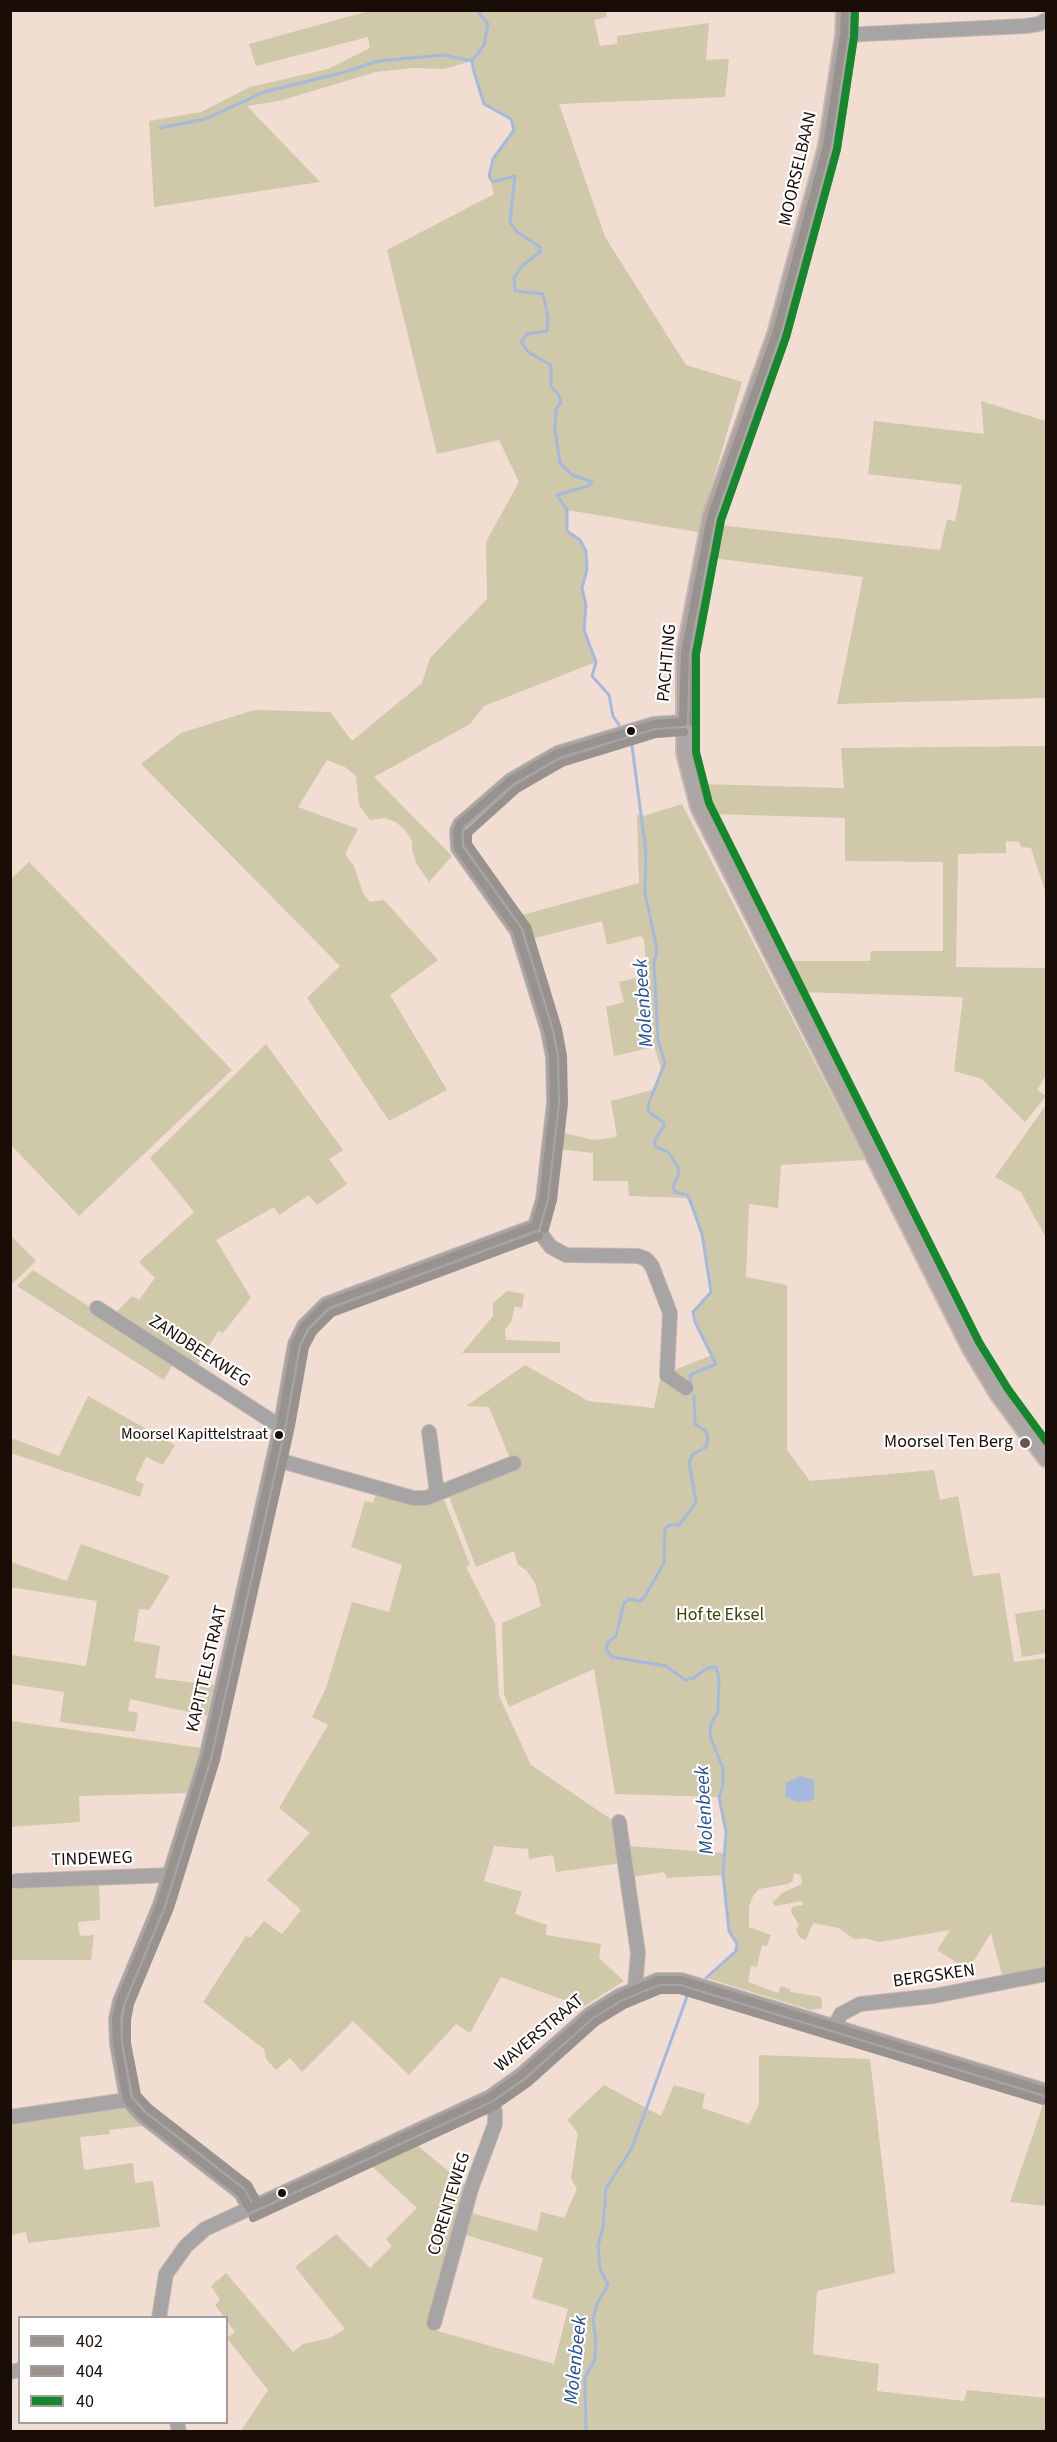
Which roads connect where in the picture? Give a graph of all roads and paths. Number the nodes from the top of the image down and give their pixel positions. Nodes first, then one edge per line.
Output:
1 (845, 10) edge
2 (1047, 20) edge
3 (844, 34) junction
4 (776, 334) joint
5 (683, 722) junction
6 (536, 1226) junction
7 (97, 1308) dead end
8 (686, 1388) dead end
9 (281, 1424) junction
10 (429, 1432) dead end
11 (1047, 1458) edge
12 (274, 1459) junction
13 (514, 1462) dead end
14 (437, 1493) junction
15 (619, 1822) dead end
16 (170, 1875) junction
17 (16, 1881) dead end
18 (1047, 1974) edge
19 (635, 1988) junction
20 (835, 2026) junction
21 (1047, 2091) edge
22 (490, 2097) junction
23 (127, 2100) junction
24 (10, 2117) edge
25 (249, 2208) junction
26 (159, 2316) edge
27 (434, 2323) dead end

1 - 3 main road, MOORSELBAAN
2 - 3 street
3 - 4 main road, MOORSELBAAN
4 - 5 main road, PACHTING
5 - 6 street
5 - 11 main road, PACHTING
6 - 8 street
6 - 9 street, KAPITTELSTRAAT
7 - 9 street, ZANDBEEKWEG
9 - 12 street, KAPITTELSTRAAT
10 - 14 street
12 - 14 street
12 - 16 street, KAPITTELSTRAAT
13 - 14 street
15 - 19 street
16 - 17 street, TINDEWEG
16 - 23 street, KAPITTELSTRAAT
18 - 20 street, BERGSKEN
19 - 20 street, WAVERSTRAAT
19 - 22 street, WAVERSTRAAT
20 - 21 street, WAVERSTRAAT
22 - 25 street, WAVERSTRAAT
22 - 27 street, CORENTEWEG
23 - 24 street
23 - 25 street
25 - 26 street, WAVERSTRAAT

